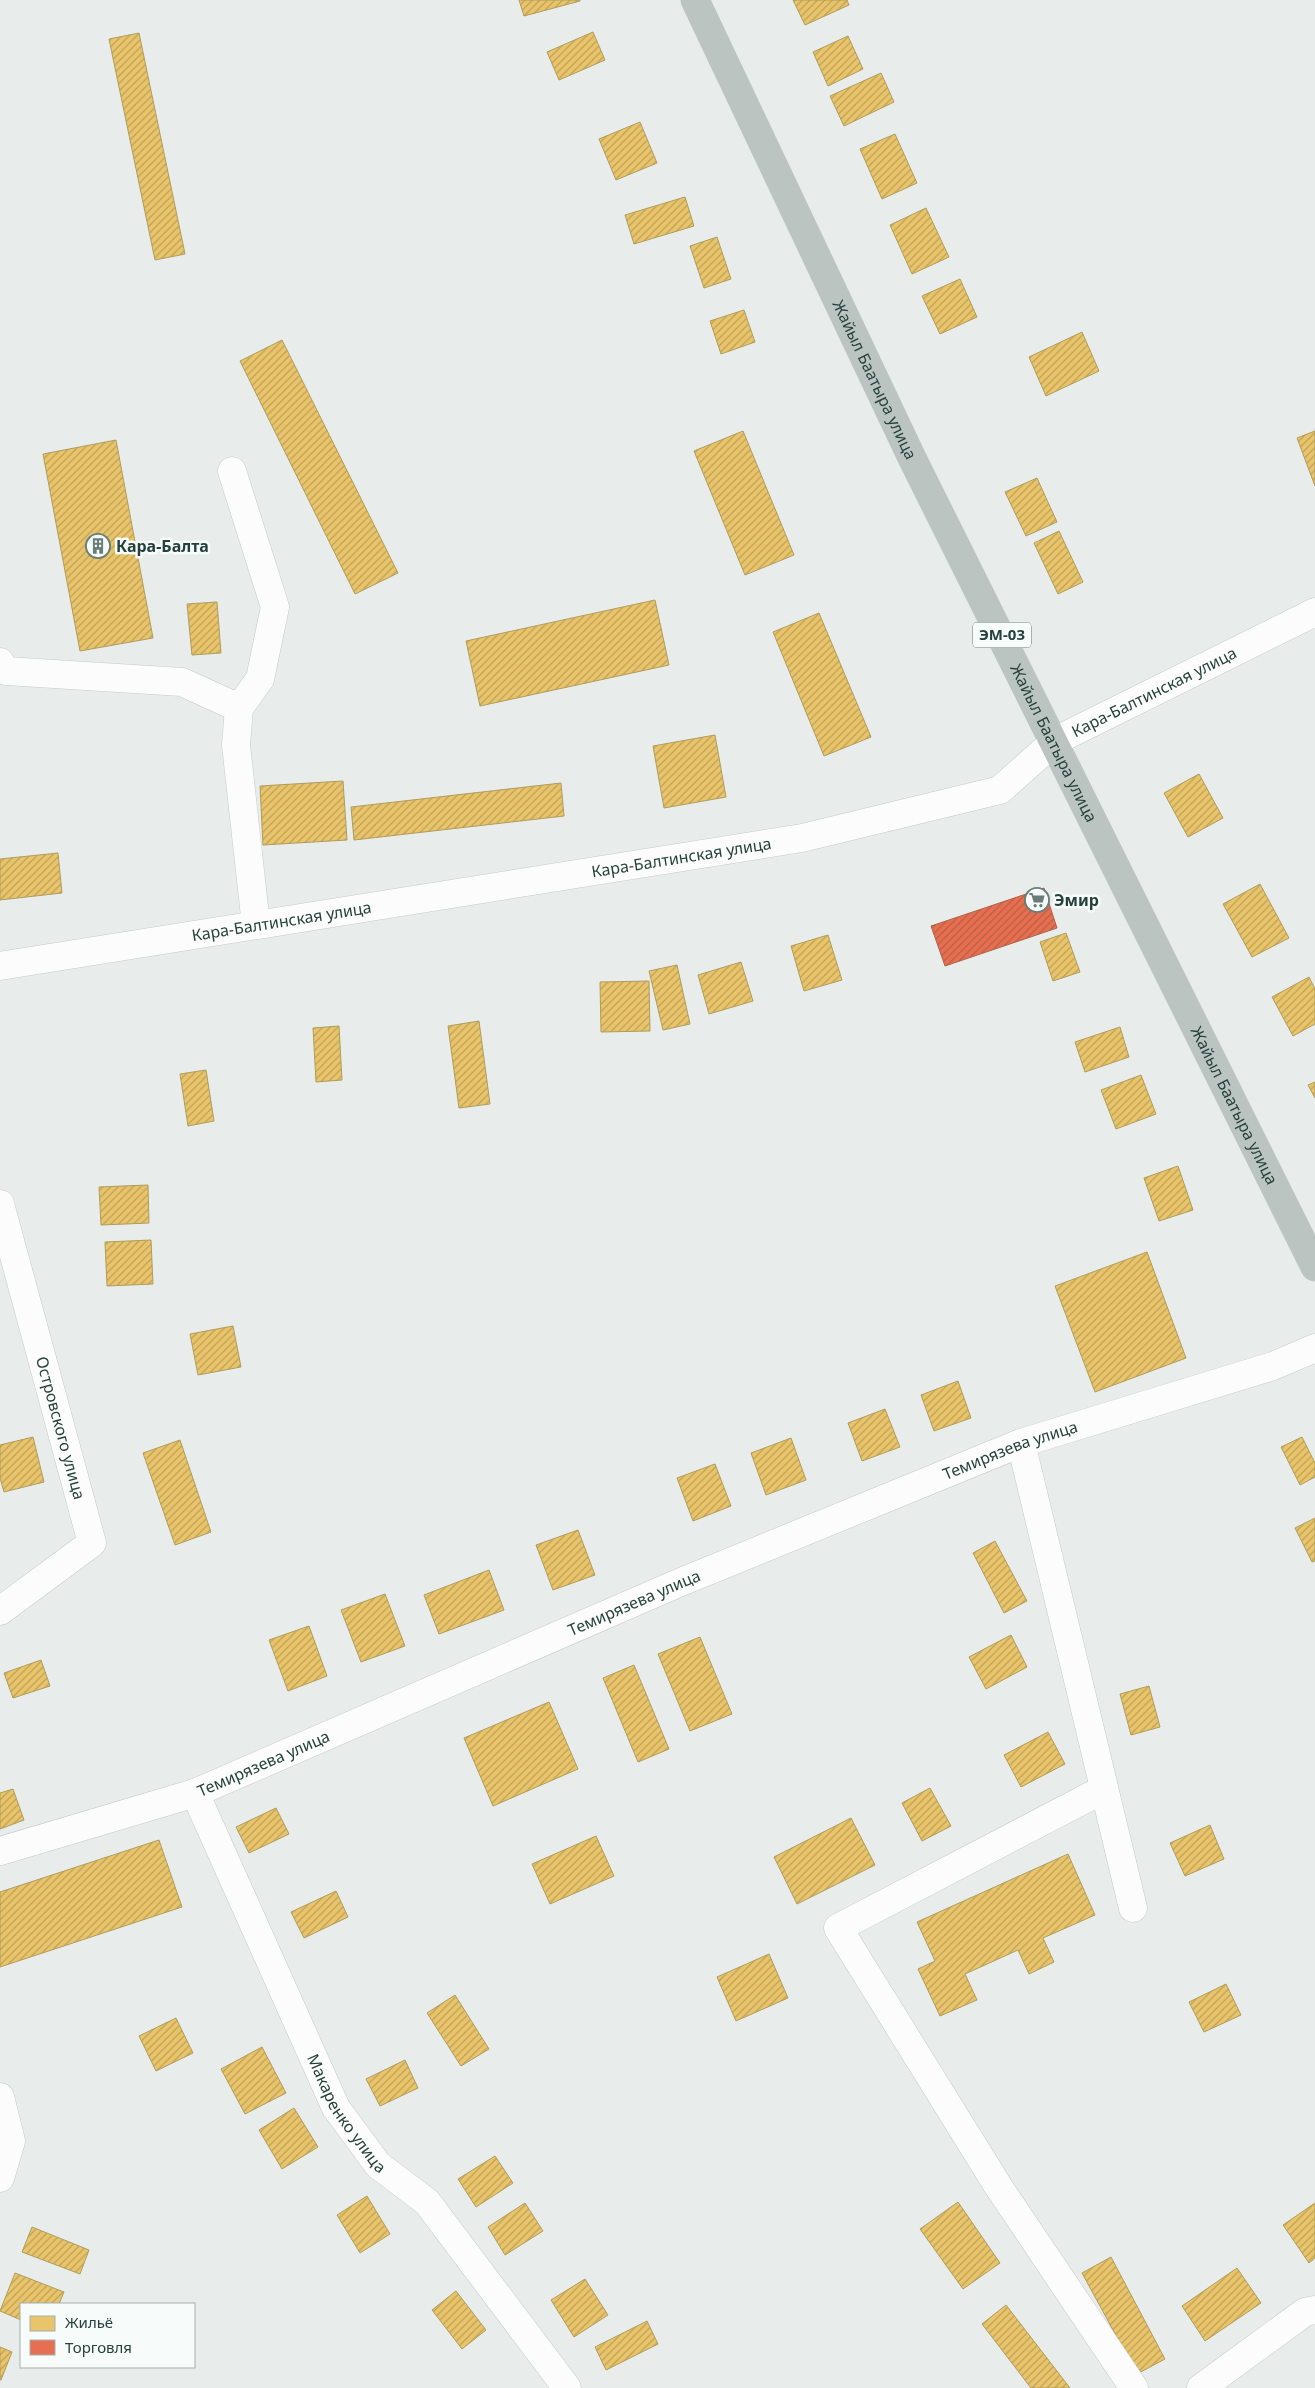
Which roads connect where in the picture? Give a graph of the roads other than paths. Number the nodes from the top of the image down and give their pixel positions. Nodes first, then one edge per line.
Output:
1 (695, 0) edge
2 (232, 471) dead end
3 (1315, 612) edge
4 (0, 662) edge
5 (239, 708) junction
6 (1055, 741) junction
7 (256, 925) junction
8 (0, 966) edge
9 (0, 1204) edge
10 (1315, 1267) edge
11 (1315, 1348) edge
12 (1021, 1443) junction
13 (0, 1611) edge
14 (1104, 1789) junction
15 (195, 1794) junction
16 (0, 1851) edge
17 (1133, 1908) dead end
18 (0, 2097) edge
19 (0, 2178) edge
20 (1315, 2310) edge
21 (567, 2388) edge
22 (1134, 2388) edge
23 (1201, 2388) edge

1 - 6 highway, Жайыл Баатыра улица / ЭМ-03
2 - 5 street
3 - 6 street, Кара-Балтинская улица
4 - 5 street
5 - 7 street
6 - 7 street, Кара-Балтинская улица
6 - 10 highway, Жайыл Баатыра улица / ЭМ-03
7 - 8 street, Кара-Балтинская улица
9 - 13 street, Островского улица
11 - 12 street, Темирязева улица
12 - 14 street
12 - 15 street, Темирязева улица
14 - 17 street
14 - 22 street
15 - 16 street, Темирязева улица
15 - 21 street, Макаренко улица
18 - 19 street
20 - 23 street

